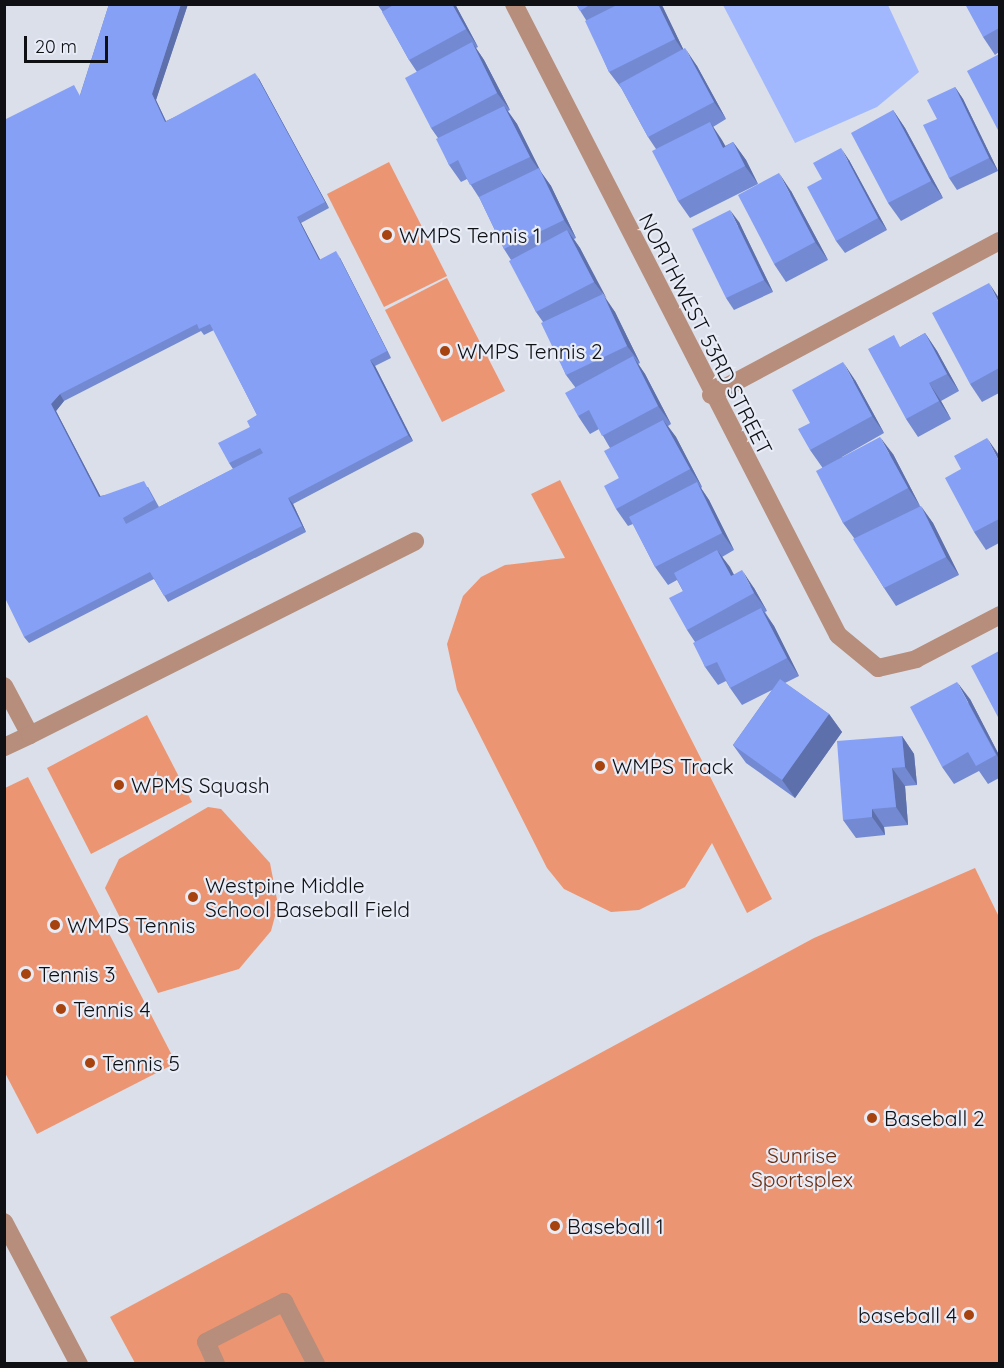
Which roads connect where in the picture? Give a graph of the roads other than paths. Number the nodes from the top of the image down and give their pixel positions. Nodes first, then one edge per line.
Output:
1 (514, 4) edge
2 (999, 241) edge
3 (711, 395) junction
4 (415, 541) dead end
5 (999, 615) edge
6 (4, 686) edge
7 (30, 735) junction
8 (5, 747) edge
9 (4, 1222) edge
10 (79, 1364) edge
11 (216, 1364) edge
12 (316, 1364) edge

1 - 3 street, NORTHWEST 53RD STREET
2 - 3 street
3 - 5 street, NORTHWEST 53RD STREET
4 - 7 street
6 - 7 street
7 - 8 street
9 - 10 street
11 - 12 street

